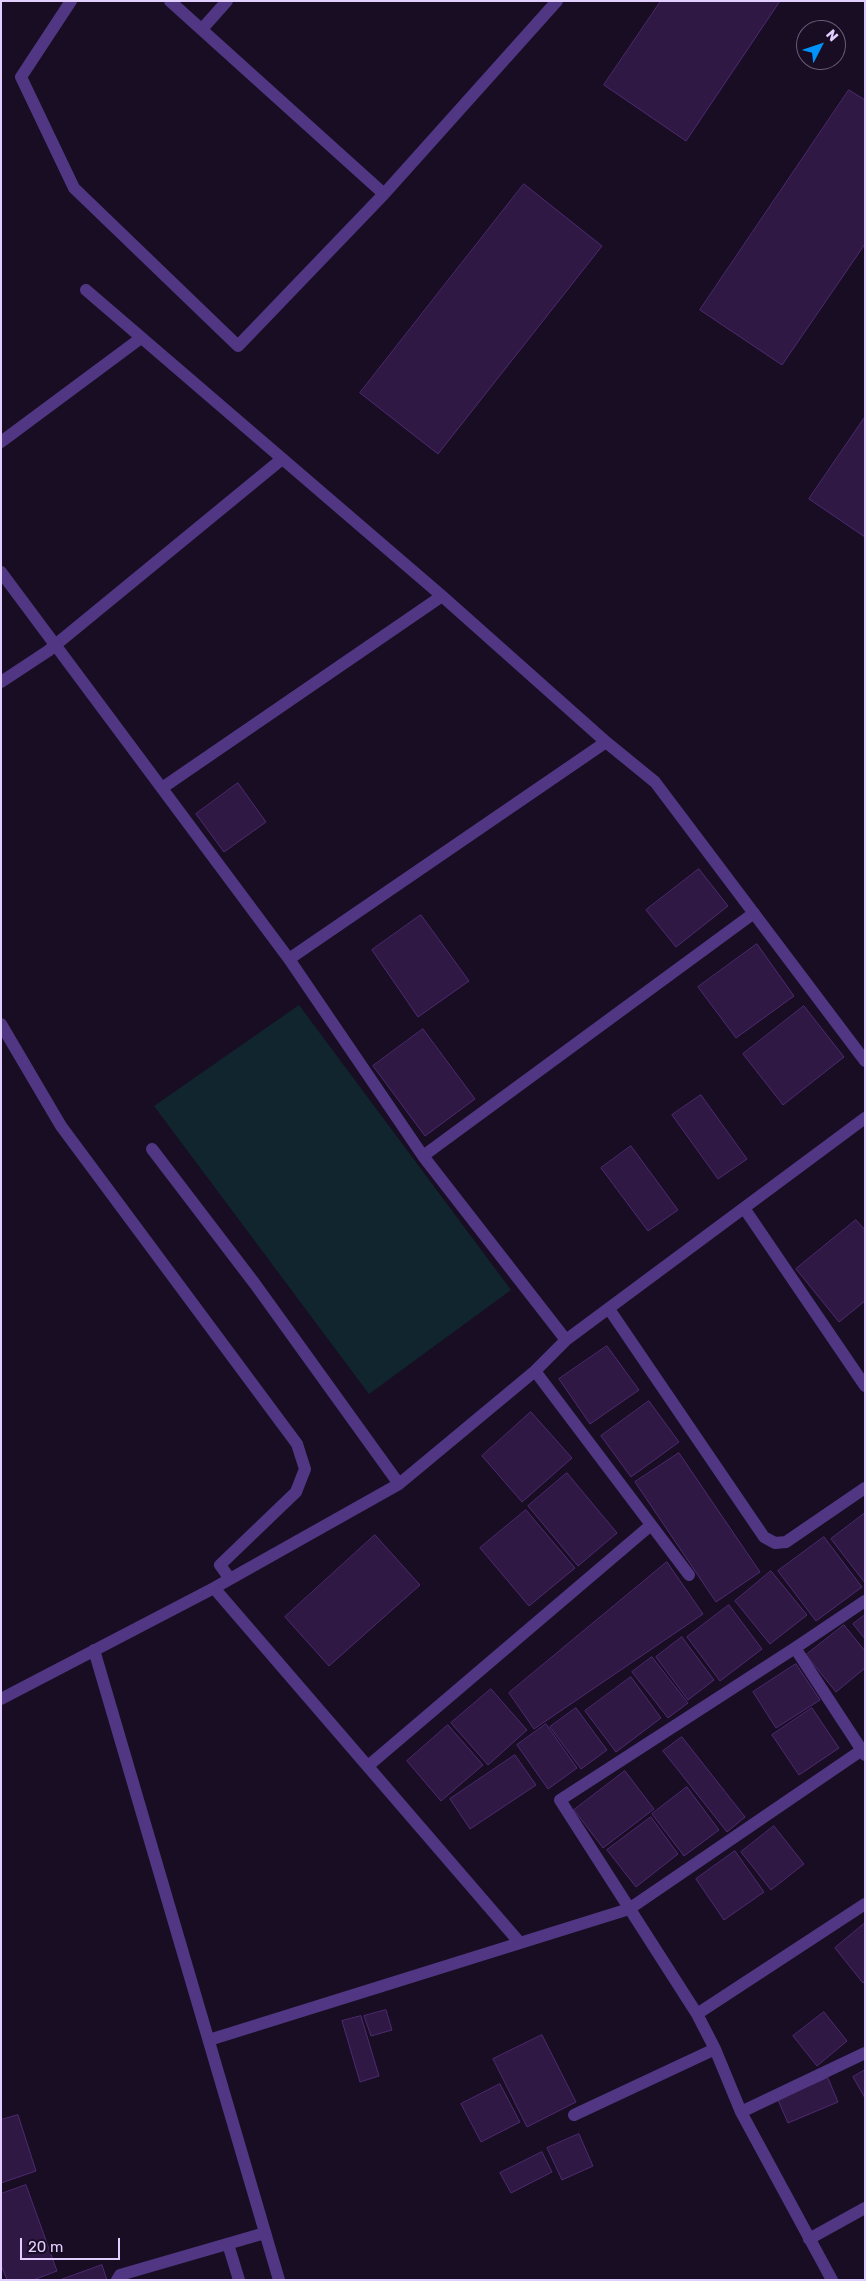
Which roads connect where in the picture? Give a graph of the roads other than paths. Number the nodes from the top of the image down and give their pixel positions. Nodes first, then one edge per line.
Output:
1 (72, 1) edge
2 (170, 1) edge
3 (227, 1) edge
4 (557, 1) edge
5 (202, 29) junction
6 (384, 194) junction
7 (86, 290) dead end
8 (141, 338) junction
9 (1, 442) edge
10 (282, 459) junction
11 (1, 572) edge
12 (442, 596) junction
13 (55, 644) junction
14 (1, 682) edge
15 (606, 742) junction
16 (162, 788) junction
17 (754, 913) junction
18 (289, 959) junction
19 (1, 1024) edge
20 (865, 1062) edge
21 (865, 1118) edge
22 (152, 1149) dead end
23 (423, 1156) junction
24 (744, 1208) junction
25 (608, 1308) junction
26 (566, 1340) junction
27 (535, 1371) junction
28 (865, 1386) edge
29 (399, 1484) junction
30 (865, 1488) edge
31 (651, 1525) junction
32 (689, 1575) dead end
33 (230, 1579) junction
34 (214, 1588) junction
35 (865, 1601) edge
36 (795, 1648) junction
37 (94, 1650) junction
38 (1, 1699) edge
39 (864, 1751) edge
40 (368, 1766) junction
41 (865, 1904) edge
42 (629, 1909) junction
43 (520, 1943) junction
44 (696, 2014) junction
45 (209, 2040) junction
46 (715, 2049) junction
47 (865, 2053) edge
48 (741, 2112) junction
49 (574, 2115) dead end
50 (865, 2208) edge
51 (265, 2233) junction
52 (810, 2239) junction
53 (228, 2244) junction
54 (117, 2280) edge
55 (239, 2280) edge
56 (279, 2280) edge
57 (832, 2280) edge

1 - 6 street
2 - 5 street
3 - 5 street
4 - 6 street
5 - 6 street
7 - 8 street
8 - 9 street
8 - 10 street
10 - 12 street
10 - 13 street
11 - 13 street
12 - 15 street
12 - 16 street
13 - 14 street
13 - 16 street
15 - 17 street
15 - 18 street
16 - 18 street
17 - 20 street
17 - 23 street
18 - 23 street
19 - 33 street
21 - 24 street
22 - 29 street
23 - 26 street
24 - 25 street
24 - 28 street
25 - 26 street
25 - 30 street
26 - 27 street
27 - 29 street
27 - 31 street
29 - 33 street
31 - 32 street
31 - 40 street
33 - 34 street
34 - 37 street
34 - 40 street
35 - 36 street
36 - 39 street
36 - 42 street
37 - 38 street
37 - 45 street
39 - 42 street
40 - 43 street
41 - 44 street
42 - 43 street
42 - 44 street
43 - 45 street
44 - 46 street
45 - 51 street
46 - 48 street
46 - 49 street
47 - 48 street
48 - 52 street
50 - 52 street
51 - 53 street
51 - 56 street
52 - 57 street
53 - 54 street
53 - 55 street

